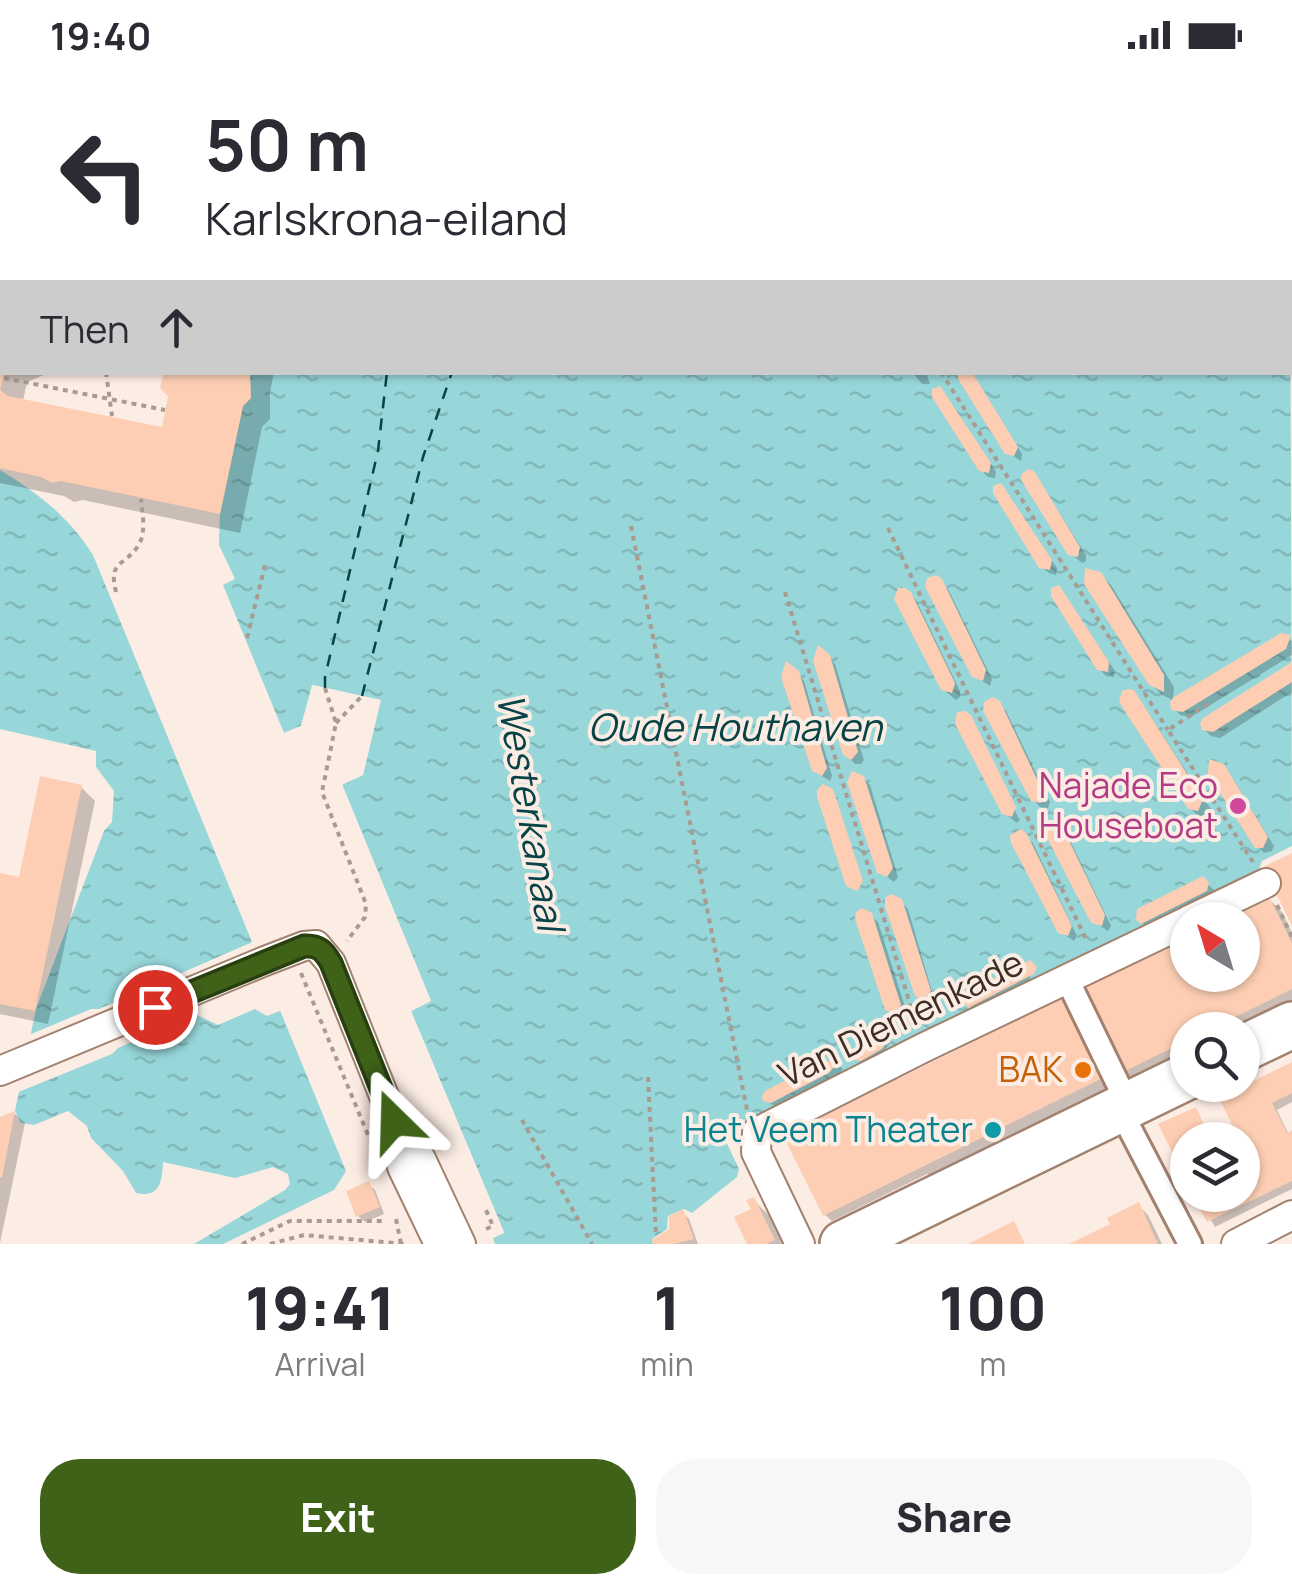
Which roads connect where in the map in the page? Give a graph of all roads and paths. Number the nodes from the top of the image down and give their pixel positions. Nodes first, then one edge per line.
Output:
1 (106, 375) edge
2 (943, 375) edge
3 (4, 378) dead end
4 (108, 399) junction
5 (165, 410) dead end
6 (112, 416) dead end
7 (140, 499) dead end
8 (630, 526) dead end
9 (888, 528) dead end
10 (265, 564) dead end
11 (116, 592) dead end
12 (784, 592) dead end
13 (247, 638) dead end
14 (326, 688) dead end
15 (362, 696) dead end
16 (1208, 704) dead end
17 (336, 724) junction
18 (1168, 730) junction
19 (1266, 883) junction
20 (1226, 902) edge
21 (365, 917) dead end
22 (1170, 929) edge
23 (1292, 937) edge
24 (1098, 964) junction
25 (1066, 979) junction
26 (310, 994) dead end
27 (1292, 1025) edge
28 (1260, 1040) edge
29 (923, 1048) junction
30 (4, 1070) edge
31 (648, 1076) dead end
32 (1170, 1085) edge
33 (1120, 1086) dead end
34 (522, 1120) dead end
35 (394, 1121) junction
36 (1130, 1128) dead end
37 (757, 1132) junction
38 (370, 1138) dead end
39 (394, 1208) dead end
40 (486, 1210) dead end
41 (1292, 1216) edge
42 (382, 1221) dead end
43 (486, 1229) dead end
44 (656, 1236) dead end
45 (242, 1244) edge
46 (270, 1244) edge
47 (402, 1244) edge
48 (439, 1244) edge
49 (461, 1244) edge
50 (592, 1244) edge
51 (800, 1244) edge
52 (843, 1244) edge
53 (1190, 1244) edge
54 (1236, 1244) edge

1 - 4 path
2 - 18 path
3 - 4 path
4 - 5 path
4 - 6 path
7 - 11 path
8 - 37 path
9 - 24 path
10 - 13 path
12 - 29 path
14 - 17 path
15 - 17 path
16 - 18 path
17 - 21 path
18 - 19 path
19 - 20 street, Van Diemenkade
19 - 23 path
22 - 24 street, Van Diemenkade
24 - 25 street, Van Diemenkade
25 - 29 street, Van Diemenkade
25 - 33 street
26 - 38 path
27 - 28 main road
29 - 37 street, Van Diemenkade
30 - 35 street
31 - 44 path
32 - 52 main road
34 - 50 path
35 - 48 street
35 - 49 street
36 - 53 street
37 - 51 street, Van Diemenkade
39 - 47 path
40 - 43 path
41 - 54 street
42 - 45 path
46 - 47 path

